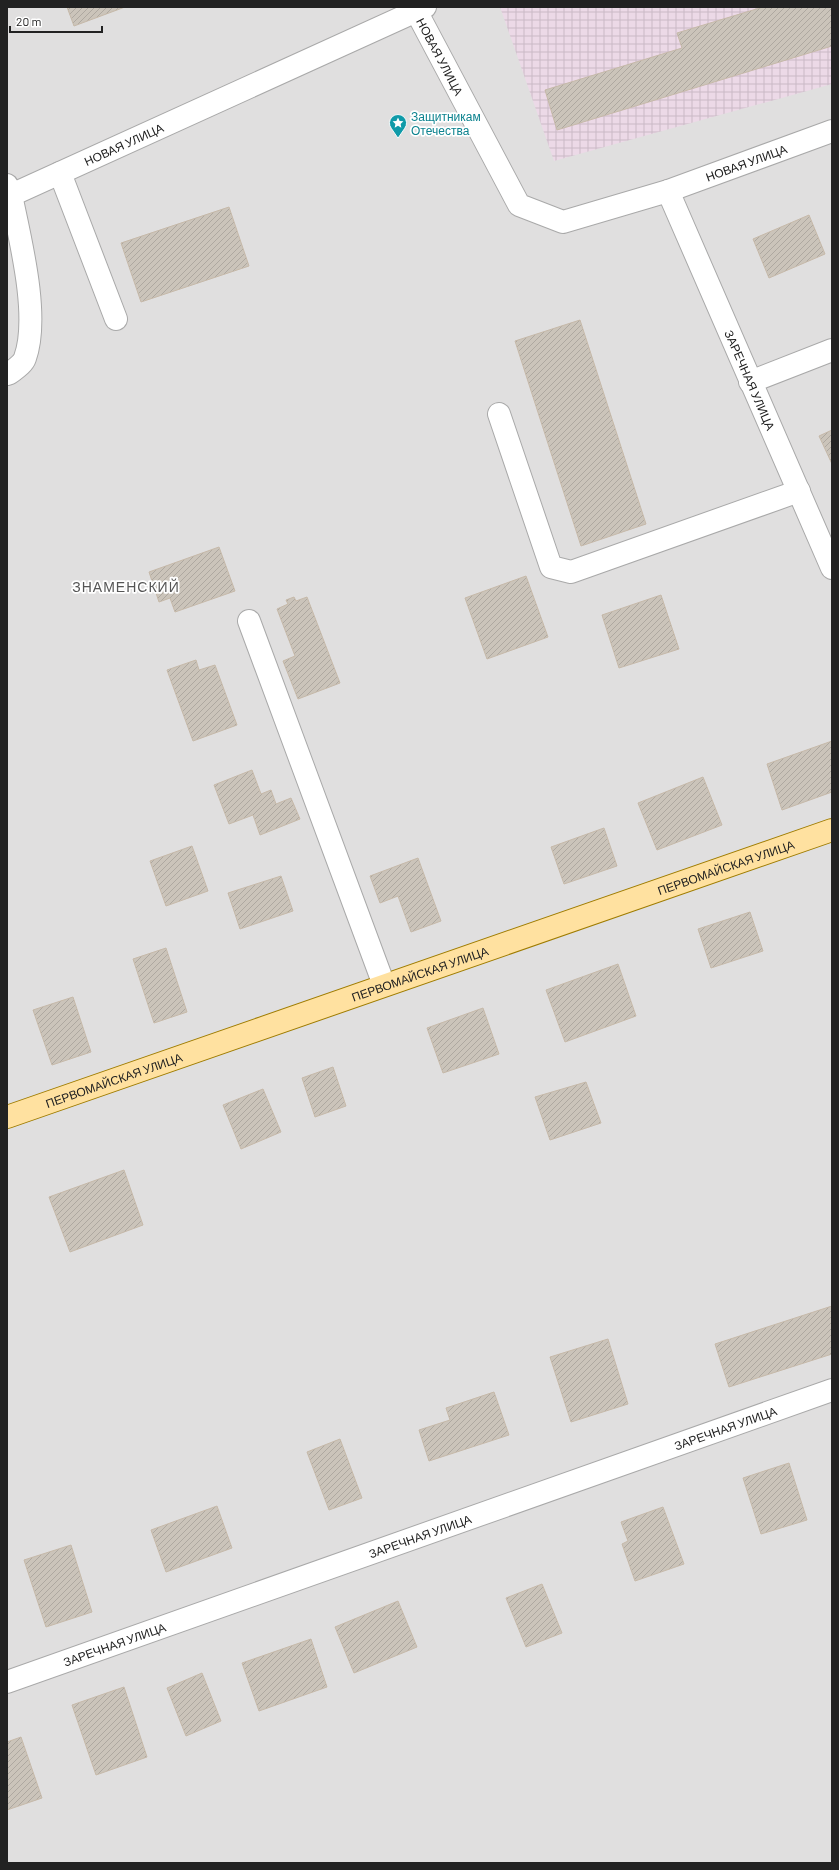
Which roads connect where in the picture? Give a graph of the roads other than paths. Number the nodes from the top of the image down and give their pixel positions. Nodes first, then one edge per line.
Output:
1 (418, 8) edge
2 (832, 131) edge
3 (60, 173) junction
4 (668, 191) junction
5 (8, 192) edge
6 (116, 319) dead end
7 (832, 350) edge
8 (7, 374) edge
9 (750, 382) junction
10 (499, 414) dead end
11 (799, 491) junction
12 (832, 568) edge
13 (249, 621) dead end
14 (832, 830) edge
15 (384, 985) junction
16 (7, 1117) edge
17 (832, 1390) edge
18 (7, 1682) edge

1 - 3 street, НОВАЯ УЛИЦА
1 - 4 street, НОВАЯ УЛИЦА
2 - 4 street, НОВАЯ УЛИЦА
3 - 5 street, НОВАЯ УЛИЦА
3 - 6 street
4 - 9 street, ЗАРЕЧНАЯ УЛИЦА
5 - 8 street
7 - 9 street
9 - 11 street, ЗАРЕЧНАЯ УЛИЦА
10 - 11 street
11 - 12 street, ЗАРЕЧНАЯ УЛИЦА
13 - 15 street
14 - 15 main road, ПЕРВОМАЙСКАЯ УЛИЦА
15 - 16 main road, ПЕРВОМАЙСКАЯ УЛИЦА
17 - 18 street, ЗАРЕЧНАЯ УЛИЦА

